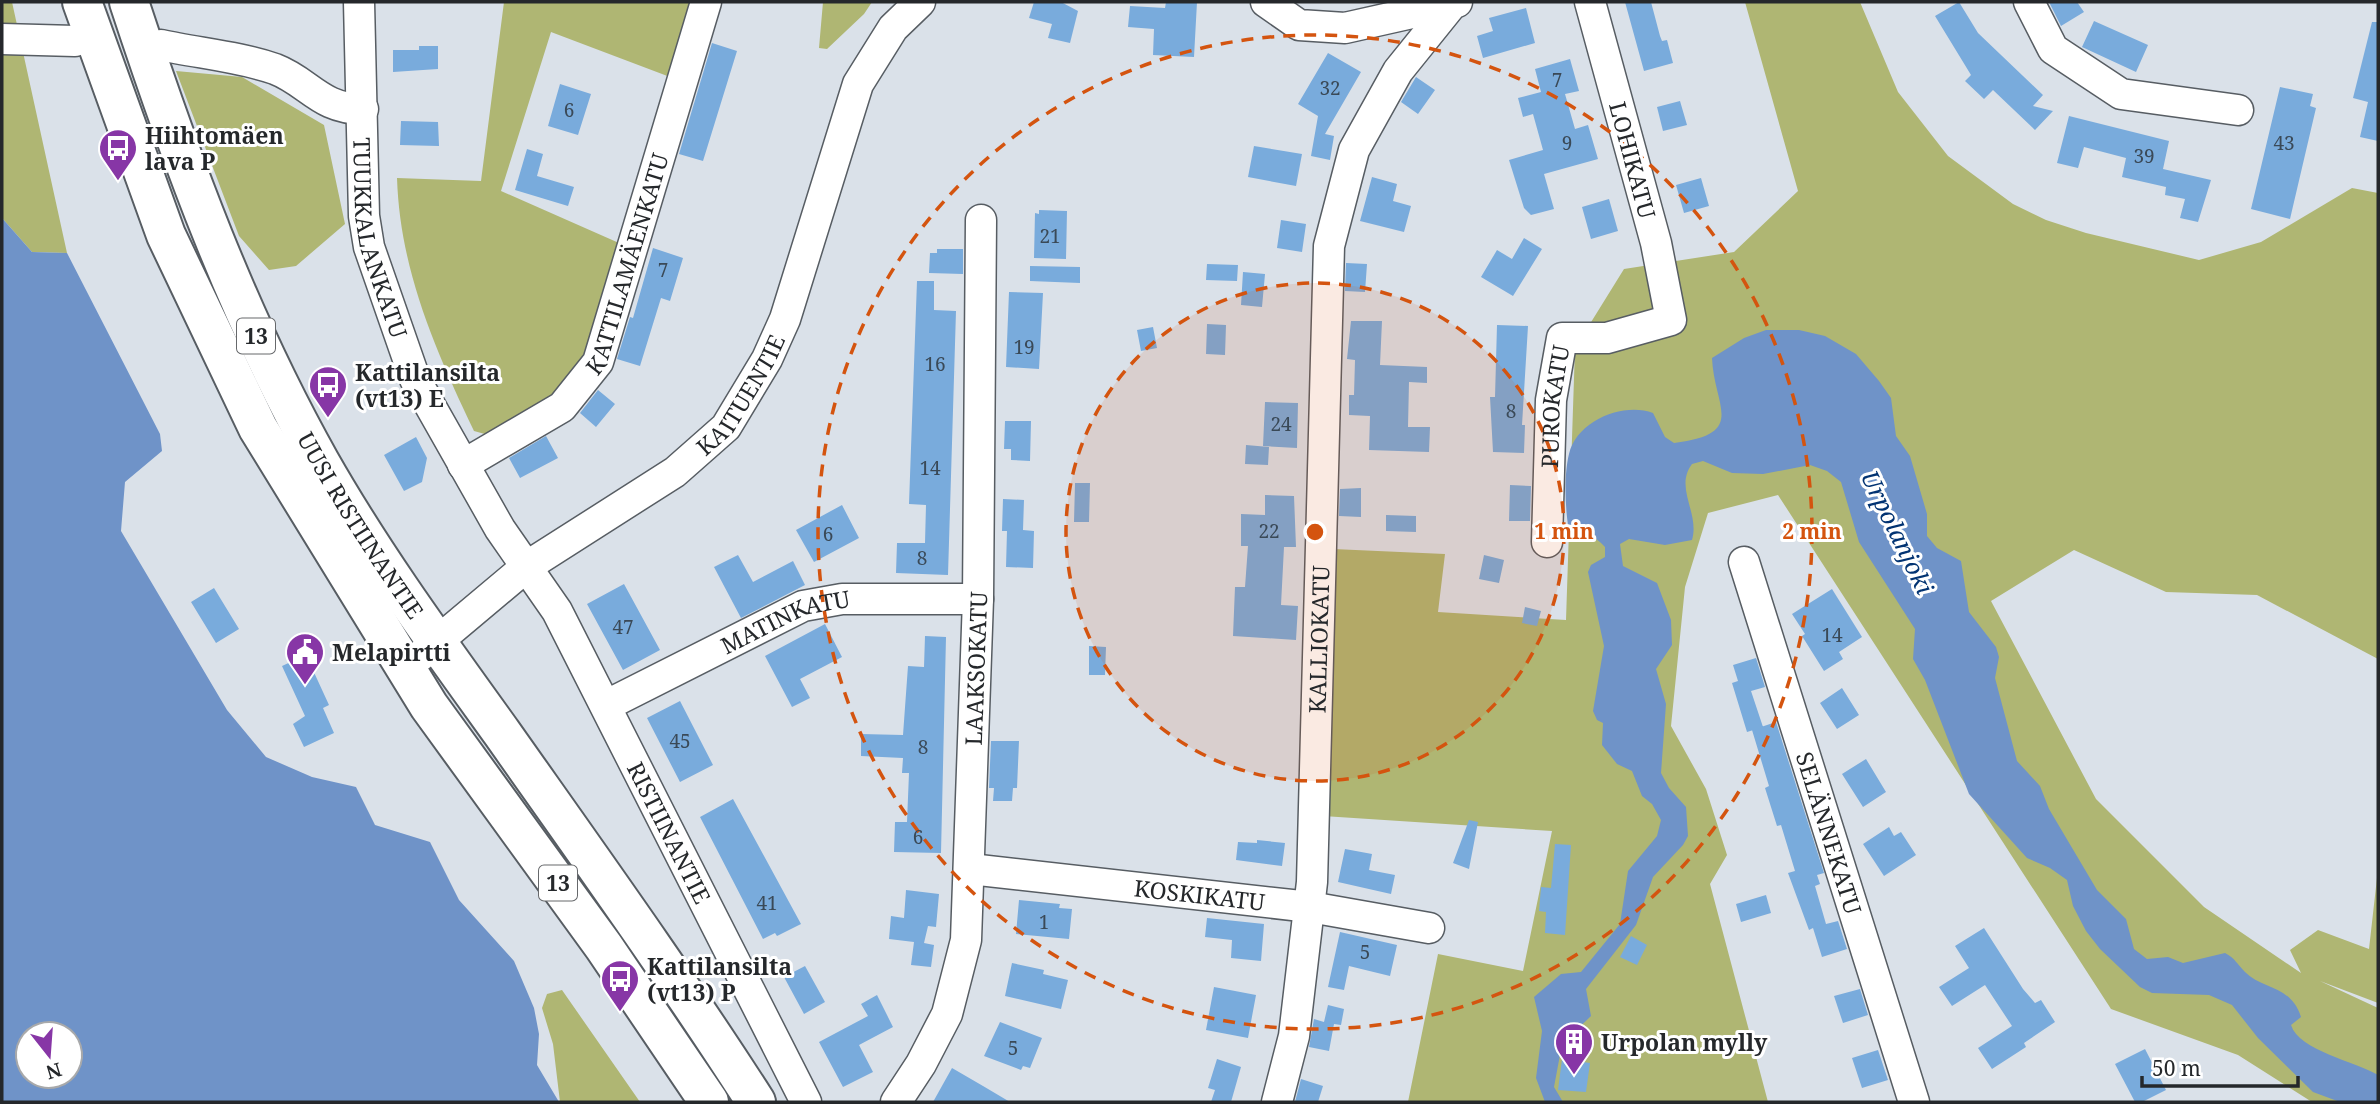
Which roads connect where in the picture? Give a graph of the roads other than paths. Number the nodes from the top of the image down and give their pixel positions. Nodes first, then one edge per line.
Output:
1 (82, 2) edge
2 (129, 2) edge
3 (359, 2) edge
4 (706, 2) edge
5 (920, 2) edge
6 (1266, 2) edge
7 (1590, 2) edge
8 (2029, 2) edge
9 (1455, 3) edge
10 (2, 39) edge
11 (75, 41) dead end
12 (162, 45) dead end
13 (363, 109) junction
14 (2238, 110) dead end
15 (981, 220) dead end
16 (1671, 320) joint
17 (463, 465) junction
18 (1547, 542) dead end
19 (1744, 562) dead end
20 (526, 567) junction
21 (978, 599) junction
22 (438, 644) junction
23 (404, 667) junction
24 (607, 705) junction
25 (970, 869) junction
26 (1310, 907) junction
27 (1429, 928) dead end
28 (709, 1102) edge
29 (755, 1102) edge
30 (806, 1102) edge
31 (896, 1102) edge
32 (1278, 1102) edge
33 (1914, 1102) edge

1 - 23 highway, UUSI RISTIINANTIE / 13
2 - 22 highway, UUSI RISTIINANTIE / 13
3 - 13 street, TUUKKALANKATU
4 - 17 street, KATTILAMÄENKATU
5 - 20 street, KAITUENTIE
6 - 9 street
7 - 16 street, LOHIKATU
8 - 14 street
9 - 26 street, KALLIOKATU
10 - 11 street
12 - 13 street
13 - 17 street, TUUKKALANKATU
15 - 21 street, LAAKSOKATU
16 - 18 street, PUROKATU
17 - 20 street, TUUKKALANKATU
19 - 33 street, SELÄNNEKATU
20 - 22 street, KAITUENTIE
20 - 24 street, RISTIINANTIE
21 - 24 street, MATINKATU
21 - 25 street, LAAKSOKATU
22 - 23 street, KAITUENTIE
22 - 29 highway, UUSI RISTIINANTIE / 13
23 - 28 highway, UUSI RISTIINANTIE / 13
24 - 30 street, RISTIINANTIE
25 - 26 street, KOSKIKATU
25 - 31 street, LAAKSOKATU
26 - 27 street, KOSKIKATU
26 - 32 street, KALLIOKATU

